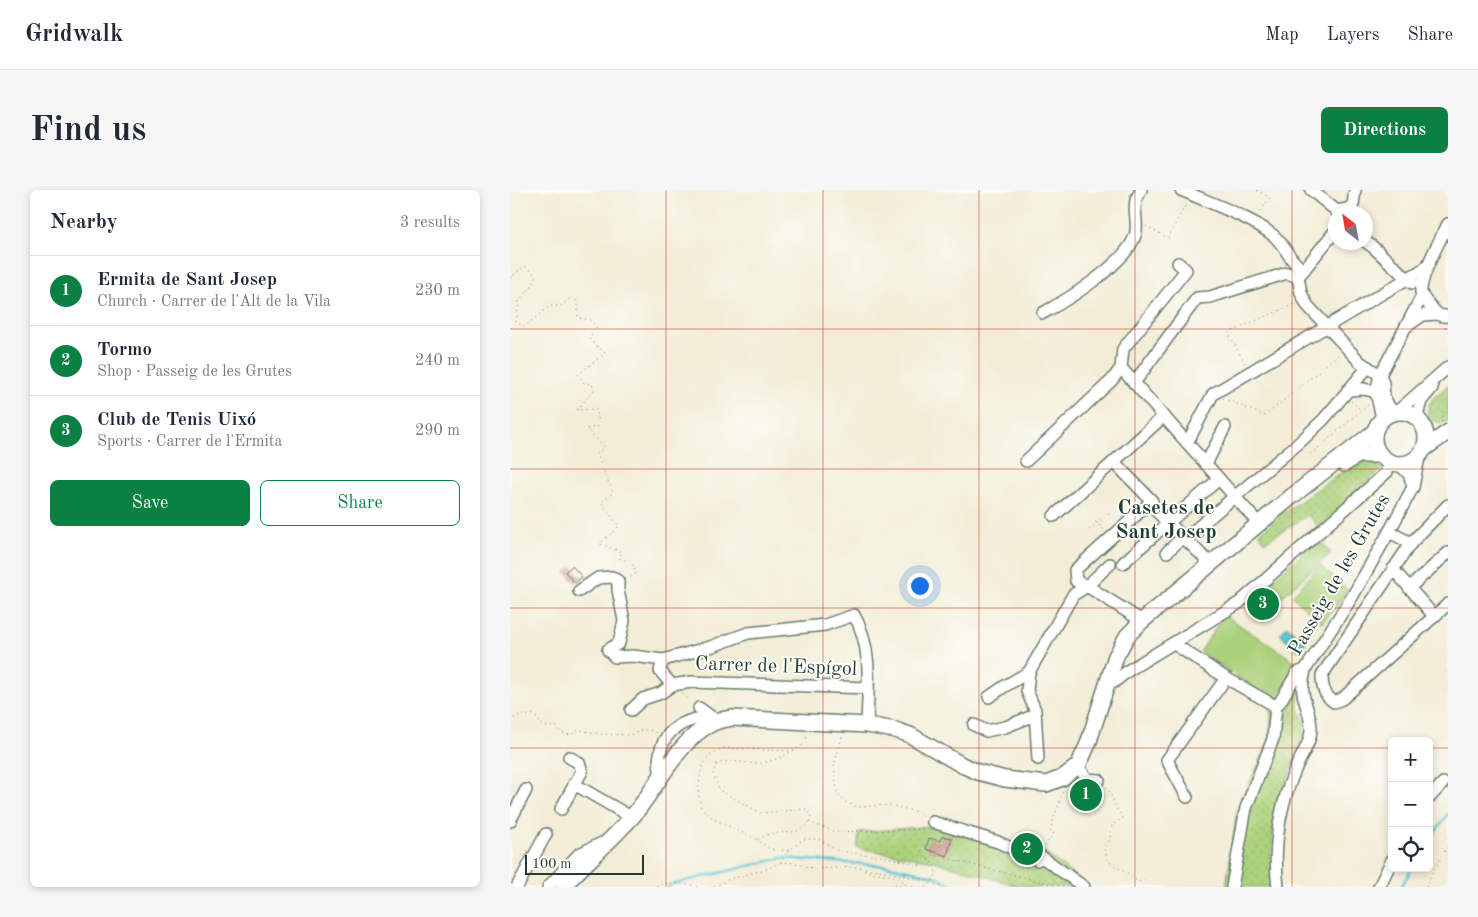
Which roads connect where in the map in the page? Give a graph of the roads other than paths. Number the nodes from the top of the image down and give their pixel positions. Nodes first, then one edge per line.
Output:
1 (1141, 190) edge
2 (1311, 190) edge
3 (1355, 190) edge
4 (1186, 192) edge
5 (1329, 205) edge
6 (1353, 205) edge
7 (1448, 224) edge
8 (1328, 240) edge
9 (1373, 248) edge
10 (1291, 258) junction
11 (1178, 263) dead end
12 (1427, 267) junction
13 (1287, 273) junction
14 (1301, 273) junction
15 (1407, 279) junction
16 (1421, 293) junction
17 (1043, 313) dead end
18 (1442, 315) edge
19 (1405, 326) junction
20 (1327, 327) junction
21 (1368, 367) junction
22 (1120, 368) junction
23 (1448, 369) edge
24 (1380, 375) junction
25 (1134, 383) junction
26 (1346, 392) junction
27 (1377, 395) junction
28 (1391, 414) junction
29 (1164, 416) junction
30 (1420, 421) junction
31 (1225, 427) dead end
32 (1446, 429) edge
33 (1374, 432) junction
34 (1187, 443) junction
35 (1422, 453) junction
36 (1389, 460) junction
37 (1026, 461) dead end
38 (1114, 462) junction
39 (1206, 464) junction
40 (1219, 479) junction
41 (1413, 487) junction
42 (1234, 496) junction
43 (1291, 497) junction
44 (1150, 503) junction
45 (1448, 505) edge
46 (1054, 516) dead end
47 (1168, 523) junction
48 (1259, 524) junction
49 (1389, 532) junction
50 (1184, 538) junction
51 (1411, 543) junction
52 (1167, 552) dead end
53 (1448, 553) edge
54 (1123, 563) dead end
55 (1110, 564) dead end
56 (1211, 564) junction
57 (1393, 569) junction
58 (1087, 586) junction
59 (1409, 588) junction
60 (579, 591) dead end
61 (1448, 604) edge
62 (1434, 616) junction
63 (1142, 621) junction
64 (1174, 644) junction
65 (663, 660) junction
66 (1305, 670) junction
67 (1029, 672) junction
68 (1226, 678) junction
69 (1114, 682) dead end
70 (672, 685) junction
71 (868, 688) junction
72 (989, 697) dead end
73 (1276, 705) junction
74 (699, 708) road end
75 (631, 710) dead end
76 (1035, 715) junction
77 (717, 719) junction
78 (867, 725) junction
79 (974, 725) dead end
80 (668, 732) junction
81 (684, 746) junction
82 (569, 757) dead end
83 (1038, 759) dead end
84 (1078, 766) junction
85 (661, 778) junction
86 (1098, 780) road end
87 (1443, 783) dead end
88 (574, 784) junction
89 (526, 790) dead end
90 (1433, 794) edge
91 (1187, 797) dead end
92 (560, 809) dead end
93 (631, 818) junction
94 (510, 821) edge
95 (933, 822) road end
96 (546, 834) dead end
97 (607, 841) junction
98 (1388, 868) edge
99 (516, 887) edge
100 (548, 887) edge
101 (564, 887) edge
102 (1084, 887) edge
103 (1232, 887) edge
104 (1278, 887) edge
105 (1378, 887) edge

1 - 17 street
2 - 5 street
3 - 6 street
4 - 10 street
7 - 12 street
8 - 14 street
9 - 15 street
10 - 13 street
10 - 14 street
11 - 22 street
12 - 15 street
12 - 16 street
13 - 14 street
13 - 25 street
14 - 20 street
15 - 16 street
15 - 20 street
16 - 18 street
16 - 19 street
18 - 19 street
19 - 24 street
20 - 21 street
20 - 34 street
21 - 24 street
21 - 26 street
22 - 25 street
22 - 37 street
23 - 28 street
23 - 30 street
24 - 27 street
24 - 28 street
25 - 29 street
26 - 27 street
26 - 42 street
27 - 28 street
28 - 30 main road
28 - 33 main road
29 - 34 street
29 - 38 street
30 - 32 main road
30 - 35 main road
31 - 39 street
32 - 35 main road
33 - 36 main road
33 - 43 main road
34 - 39 street
35 - 36 main road
35 - 41 street, Passeig de les Grutes
36 - 41 street, Passeig de les Grutes
36 - 43 main road
36 - 64 street
38 - 44 street
38 - 46 street
39 - 40 street
40 - 42 street
40 - 47 street
41 - 49 street, Passeig de les Grutes
42 - 48 street
42 - 50 street
43 - 48 main road
44 - 47 street
44 - 58 street
45 - 51 street
47 - 50 street
47 - 54 street
48 - 56 main road
49 - 51 street
49 - 66 street, Passeig de les Grutes
50 - 52 street
50 - 56 street
51 - 57 street
53 - 59 street
55 - 58 street
56 - 63 main road
57 - 59 street
57 - 62 street
58 - 63 street
58 - 67 street
59 - 62 street
60 - 65 street
61 - 62 street
63 - 84 main road
64 - 68 street
64 - 69 street
65 - 70 street
65 - 71 street
66 - 73 street
66 - 104 street, Passeig de les Grutes
67 - 72 street
67 - 76 street
68 - 73 street
68 - 91 street
70 - 71 street, Carrer de l'Espígol
70 - 75 street, Carrer de l'Espígol
71 - 78 street
73 - 103 street
74 - 77 street
76 - 79 street
76 - 83 street
77 - 78 main road
77 - 80 street
77 - 81 main road
78 - 84 main road
80 - 81 street
80 - 85 street
81 - 85 main road
82 - 88 street
84 - 86 street
85 - 93 main road
87 - 90 street
88 - 92 street
88 - 93 street
89 - 94 street
93 - 97 main road
95 - 102 street
96 - 99 street
97 - 100 street
97 - 101 main road
98 - 105 street

